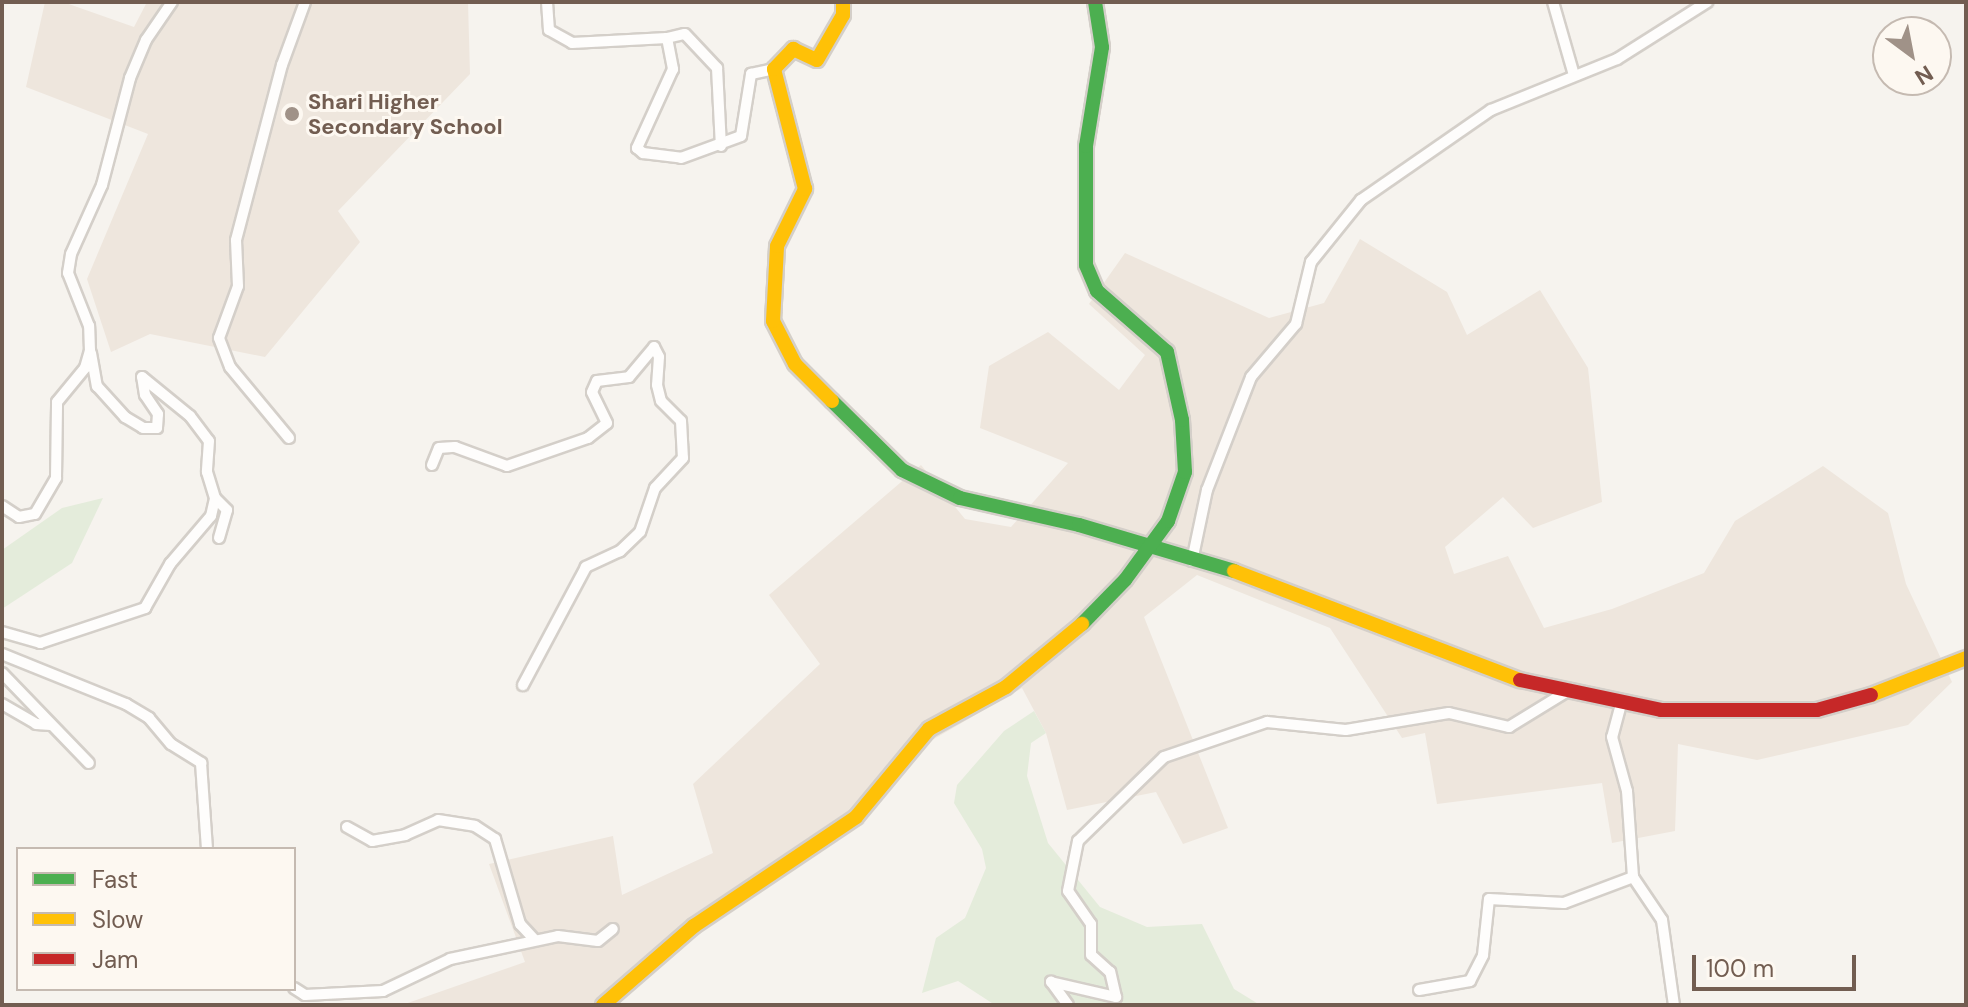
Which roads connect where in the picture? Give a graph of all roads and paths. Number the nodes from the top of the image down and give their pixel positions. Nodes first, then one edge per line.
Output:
1 (172, 2) edge
2 (305, 2) edge
3 (547, 2) edge
4 (843, 2) edge
5 (1553, 2) edge
6 (1707, 2) edge
7 (1094, 3) edge
8 (667, 38) junction
9 (774, 69) junction
10 (1574, 75) junction
11 (721, 146) junction
12 (90, 351) junction
13 (289, 438) dead end
14 (432, 465) dead end
15 (215, 498) junction
16 (2, 506) edge
17 (219, 538) dead end
18 (1149, 548) junction
19 (1192, 561) junction
20 (2, 632) edge
21 (2, 654) edge
22 (1966, 658) edge
23 (2, 673) edge
24 (523, 685) dead end
25 (1566, 692) junction
26 (2, 704) edge
27 (1621, 704) junction
28 (51, 725) junction
29 (89, 763) dead end
30 (347, 827) dead end
31 (207, 847) edge
32 (1633, 877) junction
33 (613, 929) dead end
34 (534, 939) junction
35 (296, 989) edge
36 (1419, 990) dead end
37 (603, 1005) edge
38 (1068, 1005) edge
39 (1674, 1005) edge

1 - 12 street
2 - 13 street
3 - 8 street
4 - 9 street
5 - 10 street
6 - 10 street
7 - 18 street
8 - 11 street
8 - 11 street
9 - 11 street
9 - 18 street
10 - 19 street
12 - 15 street
12 - 16 street
14 - 24 street
15 - 17 street
15 - 20 street
18 - 19 street
18 - 37 street
19 - 25 street
21 - 31 street
22 - 27 street
23 - 28 street
25 - 27 street
25 - 38 street
26 - 28 street
27 - 32 street
28 - 29 street
30 - 34 street
32 - 36 street
32 - 39 street
33 - 34 street
34 - 35 street

